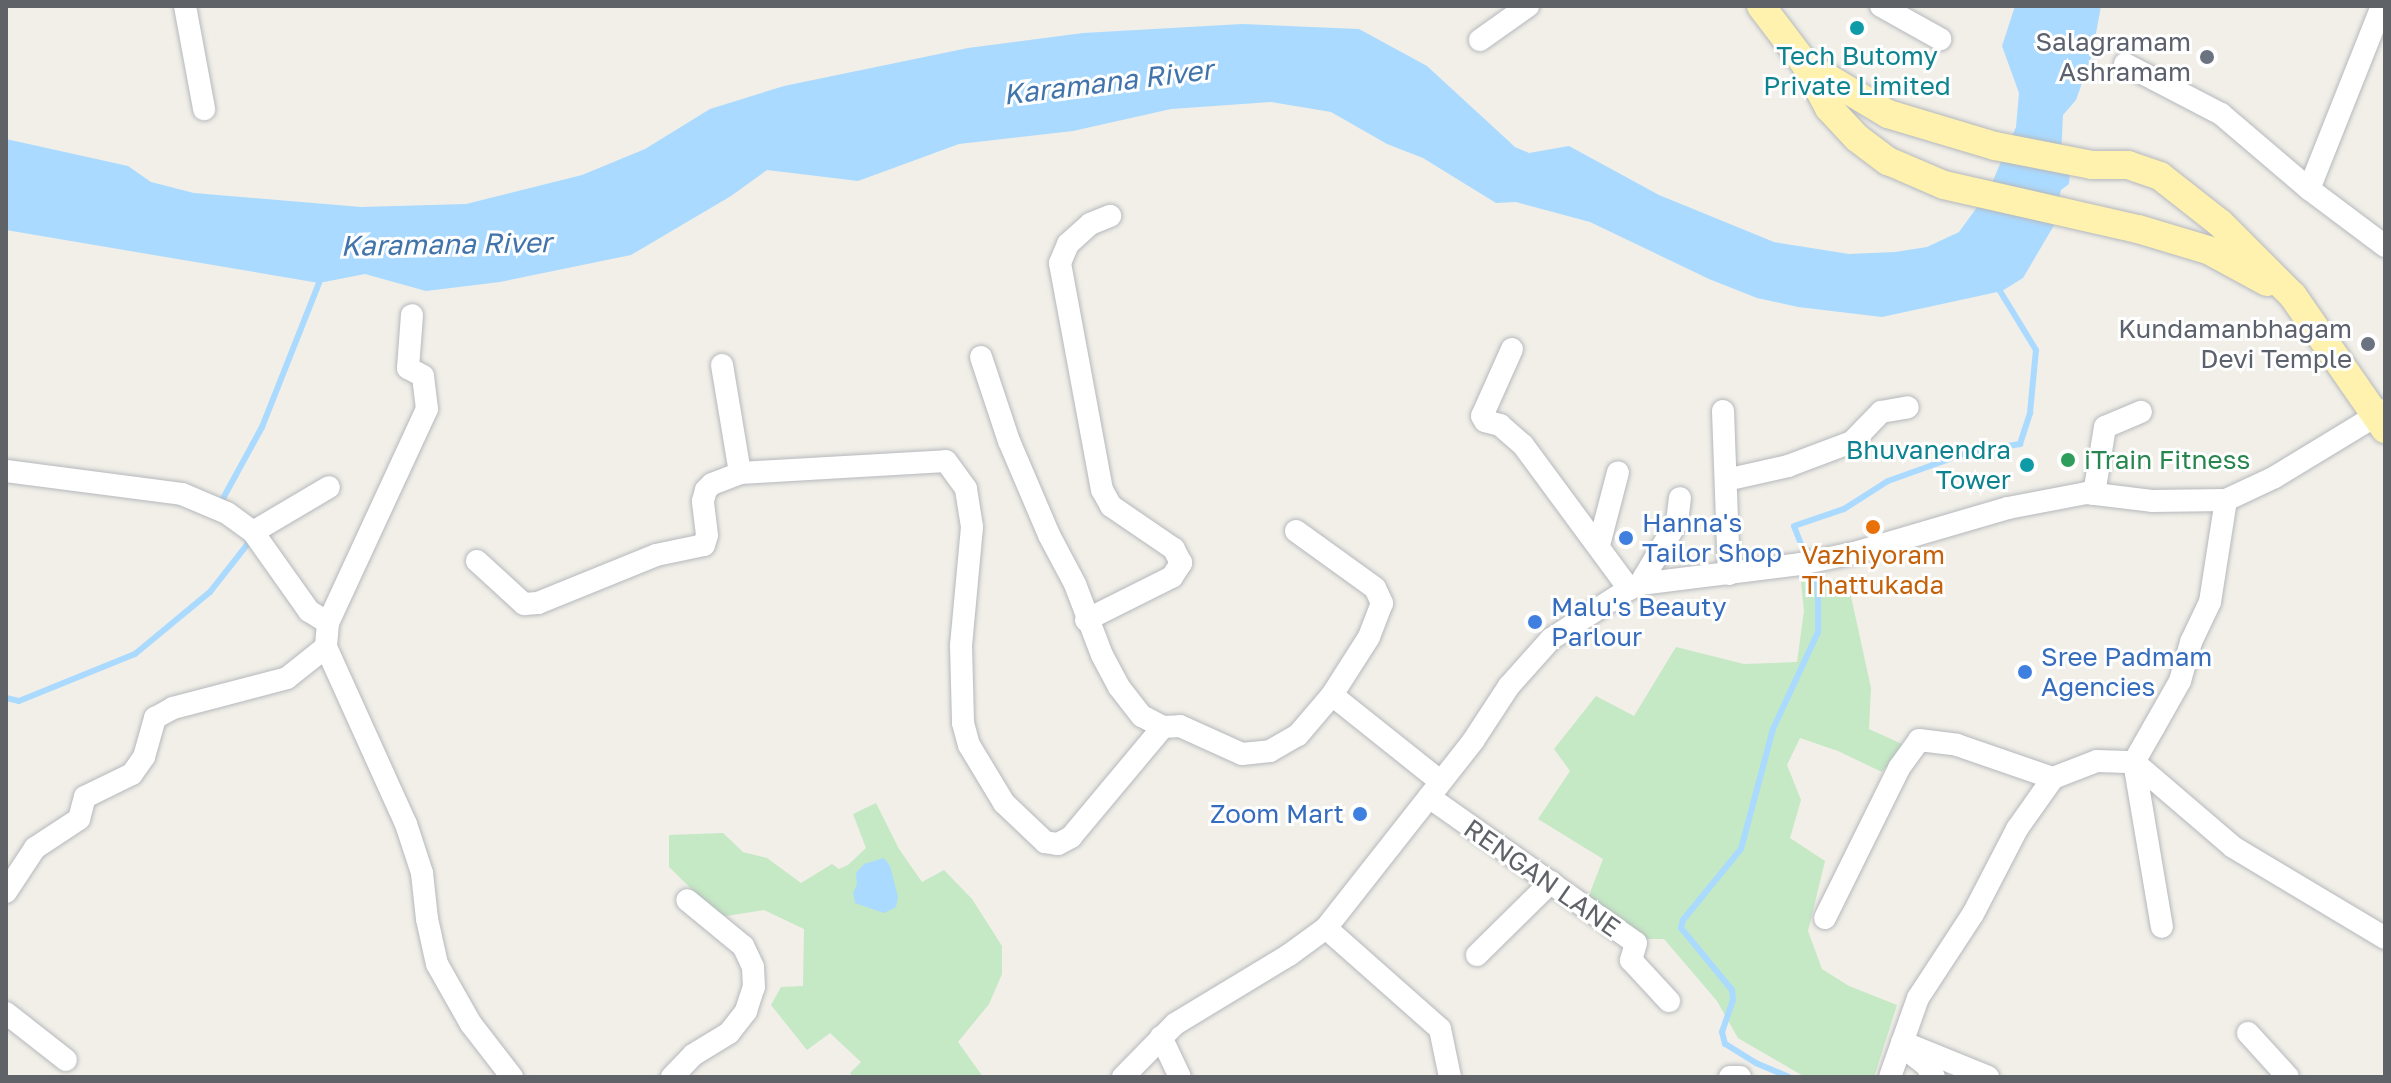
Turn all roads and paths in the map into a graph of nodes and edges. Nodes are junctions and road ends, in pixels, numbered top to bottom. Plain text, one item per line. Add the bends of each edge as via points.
1 (185, 6) edge
2 (1528, 6) edge
3 (1761, 6) edge
4 (1881, 6) edge
5 (2382, 6) edge
6 (1940, 39) dead end
7 (1480, 40) dead end
8 (2125, 64) dead end
9 (1806, 65) junction
10 (204, 109) dead end
11 (2309, 189) junction
12 (1110, 216) dead end
13 (2385, 246) edge
14 (2293, 296) junction
15 (412, 315) dead end
16 (1512, 349) dead end
17 (981, 357) dead end
18 (722, 365) dead end
19 (1908, 407) dead end
20 (1723, 411) dead end
21 (2141, 412) dead end
22 (2383, 418) edge
23 (6, 471) edge
24 (1618, 472) dead end
25 (740, 473) junction
26 (1726, 480) junction
27 (329, 487) dead end
28 (2094, 494) junction
29 (1680, 498) dead end
30 (2226, 500) junction
31 (1296, 531) dead end
32 (253, 532) junction
33 (1599, 545) junction
34 (477, 561) dead end
35 (1729, 574) junction
36 (1635, 586) junction
37 (1086, 620) junction
38 (328, 623) junction
39 (326, 647) junction
40 (1332, 695) junction
41 (1163, 727) junction
42 (2134, 762) junction
43 (2053, 778) junction
44 (1435, 789) junction
45 (1551, 882) junction
46 (6, 892) edge
47 (687, 900) dead end
48 (1825, 918) dead end
49 (2162, 927) dead end
50 (1326, 928) junction
51 (2385, 938) edge
52 (1477, 955) dead end
53 (1669, 1001) dead end
54 (6, 1013) edge
55 (2248, 1033) dead end
56 (1161, 1037) junction
57 (1902, 1042) junction
58 (66, 1060) dead end
59 (512, 1077) edge
60 (672, 1077) edge
61 (1123, 1077) edge
62 (1180, 1077) edge
63 (1450, 1077) edge
64 (1730, 1077) edge
65 (1740, 1077) edge
66 (1890, 1077) edge
67 (1934, 1077) edge
68 (1988, 1077) edge
69 (2288, 1077) edge

1 - 10 street
2 - 7 street
3 - 9 main road
4 - 6 street
5 - 11 street
8 - 11 street via 2221,114
9 - 14 main road via 1888,114 1995,146 2092,165 2128,165 2160,176 2220,223
9 - 14 main road via 1829,108 1888,161 1944,185 2208,250
11 - 13 street
12 - 37 street via 1090,224 1068,244 1060,263 1102,490 1111,506 1174,549 1181,563 1172,577
14 - 22 main road
15 - 38 street via 408,368 423,376 427,409
16 - 33 street via 1482,416 1523,445
17 - 37 street via 1009,441 1075,584
18 - 25 street
19 - 26 street via 1881,412 1852,442 1788,466
20 - 26 street
21 - 28 street via 2105,427
22 - 30 street
23 - 32 street via 182,494 227,513
24 - 33 street
25 - 34 street via 706,490 704,545 656,555 538,603 524,604
25 - 41 street via 913,460 946,461 958,473 972,527 961,645 963,723 969,745 1004,803 1045,842 1058,844 1071,837
26 - 35 street
27 - 32 street
28 - 30 street via 2152,501
28 - 35 street via 2008,508 1854,553
29 - 36 street via 1677,522
30 - 42 street via 2210,602 2180,681
31 - 40 street via 1375,588 1382,603 1369,637
32 - 38 street via 309,611
33 - 36 street
35 - 36 street
36 - 44 street via 1551,639 1509,686
37 - 41 street via 1119,687 1142,716
38 - 39 street
39 - 46 street via 287,678 173,708 155,718 144,757 132,774 85,797 79,819 35,848
39 - 59 street via 406,824 422,873 437,964 471,1024
40 - 41 street via 1298,735 1270,751 1242,754 1180,726
40 - 44 street, RENGAN LANE
42 - 43 street via 2097,761
42 - 49 street
42 - 51 street via 2233,847
43 - 48 street via 1957,745 1919,740 1899,768
43 - 57 street via 2017,829 1973,914 1918,998
44 - 45 street, RENGAN LANE via 1477,834
44 - 50 street
45 - 52 street
45 - 53 street, RENGAN LANE via 1636,943 1631,960
47 - 60 street via 743,946 753,967 754,987 746,1011 729,1033 693,1055
50 - 56 street
50 - 63 street via 1440,1029
54 - 58 street
55 - 69 street
56 - 61 street
56 - 62 street
57 - 66 street
57 - 67 street
57 - 68 street
64 - 65 street

